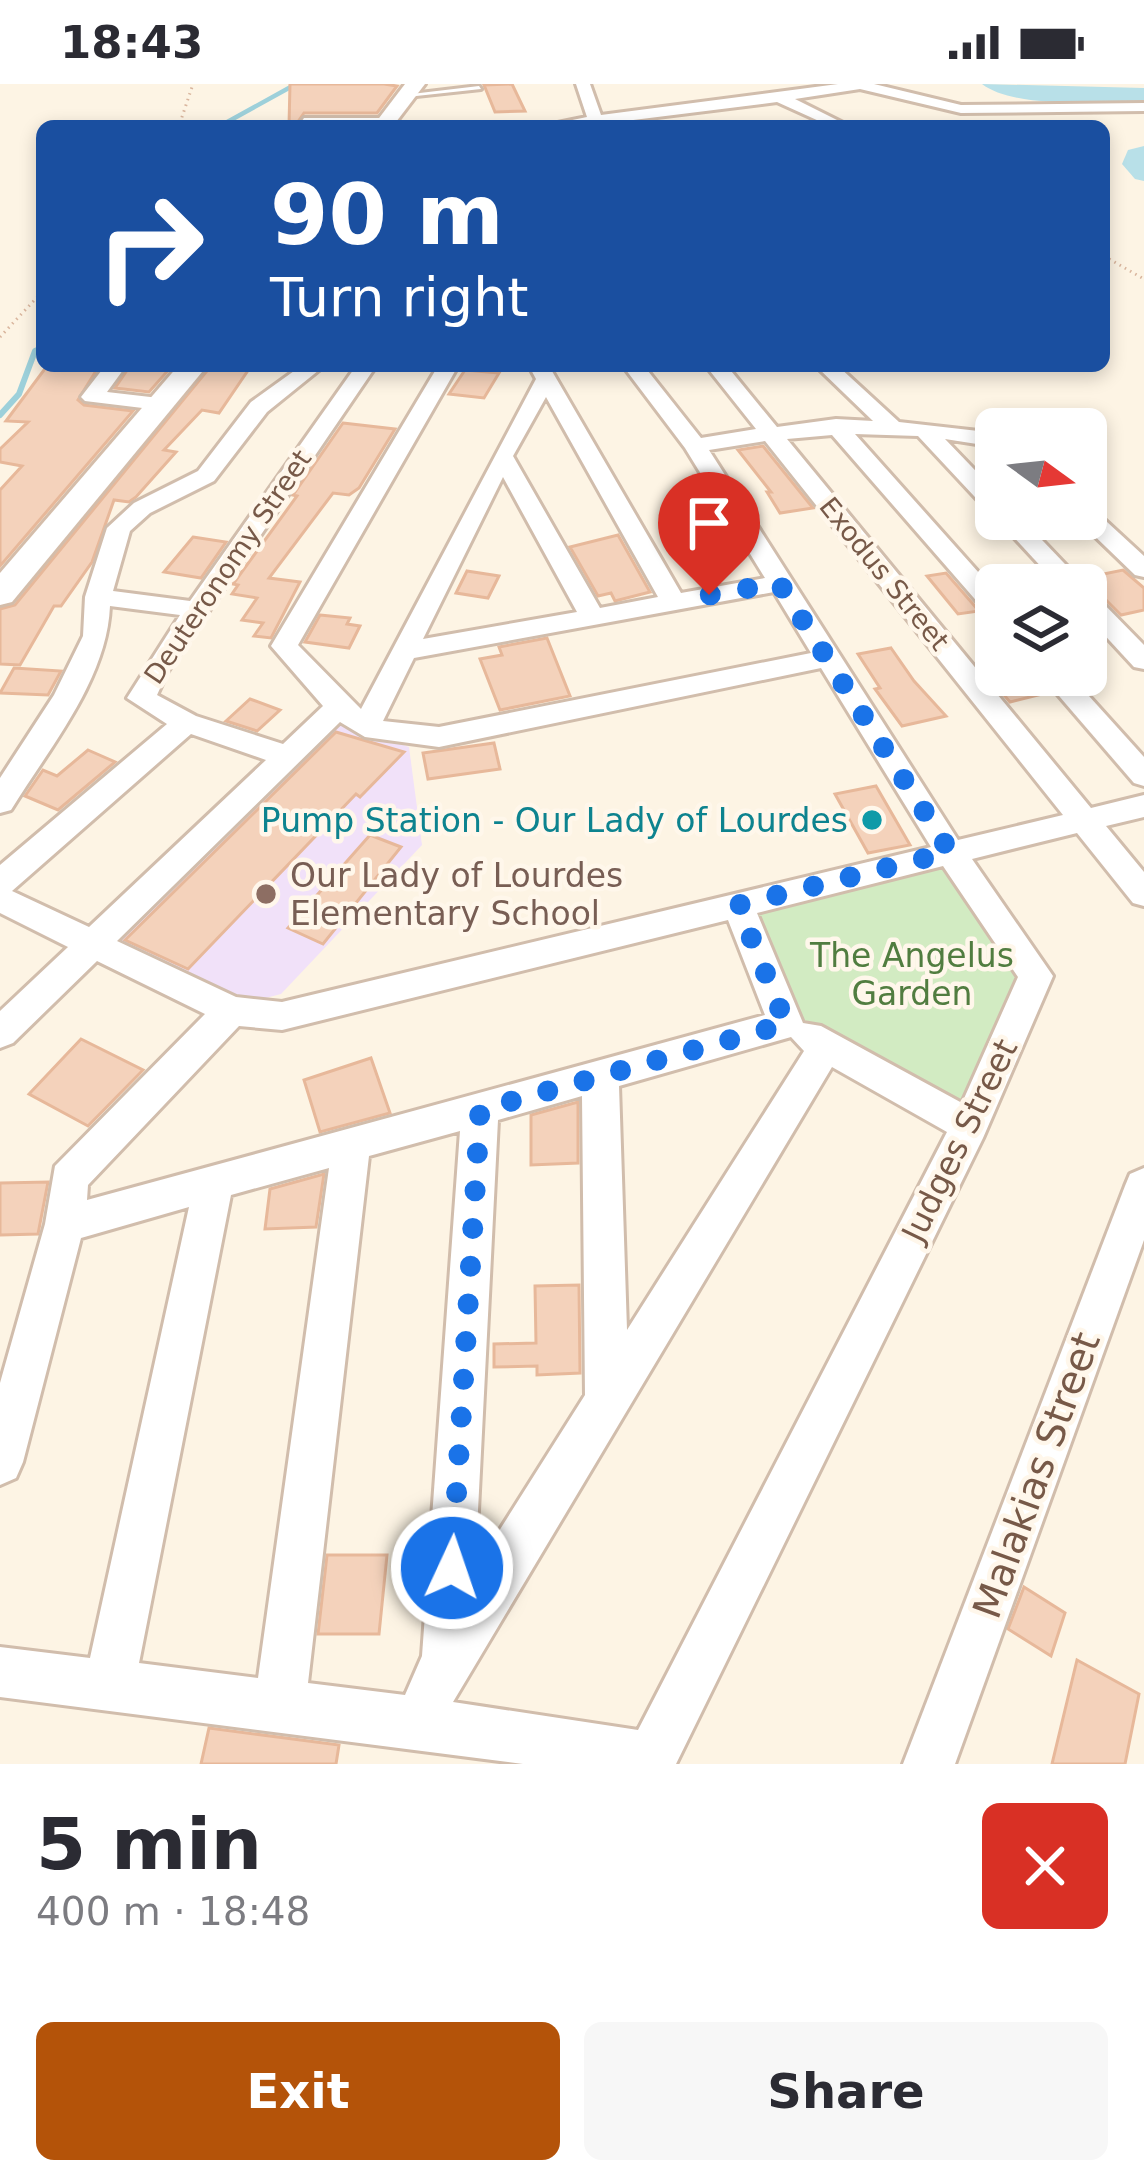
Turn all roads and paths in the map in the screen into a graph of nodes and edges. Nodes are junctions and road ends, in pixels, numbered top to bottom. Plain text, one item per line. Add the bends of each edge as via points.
1 (193, 84) edge
2 (583, 84) edge
3 (862, 84) edge
4 (479, 88) dead end
5 (411, 89) edge
6 (779, 97) junction
7 (1144, 107) edge
8 (807, 111) junction
9 (786, 115) dead end
10 (181, 120) edge
11 (387, 120) edge
12 (596, 120) joint
13 (828, 120) edge
14 (1110, 259) edge
15 (1144, 279) edge
16 (36, 298) edge
17 (0, 337) edge
18 (111, 372) edge
19 (188, 372) edge
20 (306, 372) edge
21 (361, 372) edge
22 (444, 372) edge
23 (542, 372) edge
24 (639, 372) edge
25 (721, 372) edge
26 (832, 372) edge
27 (159, 404) junction
28 (836, 427) junction
29 (893, 428) junction
30 (768, 431) junction
31 (925, 431) junction
32 (975, 437) edge
33 (695, 446) junction
34 (502, 456) junction
35 (975, 484) edge
36 (1107, 535) edge
37 (1029, 540) edge
38 (1052, 564) edge
39 (1144, 570) edge
40 (779, 583) junction
41 (975, 584) edge
42 (0, 595) edge
43 (98, 597) junction
44 (674, 602) junction
45 (196, 609) junction
46 (592, 616) junction
47 (1107, 622) edge
48 (405, 651) junction
49 (829, 658) junction
50 (1144, 661) edge
51 (1074, 696) edge
52 (340, 706) junction
53 (186, 722) junction
54 (364, 728) junction
55 (287, 756) junction
56 (1144, 776) edge
57 (0, 802) edge
58 (1144, 806) edge
59 (1082, 819) junction
60 (950, 852) junction
61 (0, 884) edge
62 (1144, 894) edge
63 (0, 898) edge
64 (738, 905) junction
65 (94, 942) junction
66 (231, 1011) junction
67 (786, 1024) junction
68 (0, 1033) edge
69 (826, 1046) junction
70 (600, 1074) junction
71 (480, 1110) junction
72 (970, 1126) junction
73 (351, 1145) junction
74 (214, 1184) junction
75 (1144, 1186) edge
76 (65, 1224) junction
77 (607, 1397) junction
78 (0, 1462) edge
79 (446, 1660) junction
80 (0, 1672) edge
81 (110, 1688) junction
82 (280, 1705) junction
83 (419, 1722) junction
84 (649, 1761) edge
85 (929, 1764) edge

1 - 10 path
2 - 12 street
3 - 6 street
3 - 7 street via 961,109
4 - 5 lane
5 - 11 street
6 - 8 street
6 - 12 street
8 - 9 street
8 - 13 street
14 - 15 path
16 - 17 path
18 - 27 street via 92,397
19 - 27 street
20 - 43 street via 259,407 206,476 119,528
21 - 45 street, Deuteronomy Street
22 - 52 street via 284,646
23 - 34 street
23 - 44 street
24 - 33 street, Judges Street
25 - 30 street, Exodus Street
26 - 29 street
27 - 42 street
28 - 29 street
28 - 30 street
28 - 41 street
29 - 31 street
30 - 33 street
30 - 59 street, Exodus Street
31 - 32 street
31 - 35 street
33 - 40 street, Judges Street
34 - 46 street
34 - 48 street
36 - 39 street
37 - 38 street
40 - 44 street
40 - 49 street, Judges Street
43 - 45 street
43 - 57 street via 96,636 77,676
44 - 46 street
45 - 53 street, Deuteronomy Street via 140,698
46 - 48 street
47 - 50 street
48 - 54 street
49 - 54 street via 439,737 402,739
49 - 60 street, Judges Street
51 - 56 street
52 - 54 street
52 - 55 street
53 - 55 street, Deuteronomy Street
53 - 61 street
55 - 65 street
58 - 59 street
59 - 60 street
59 - 62 street, Exodus Street
60 - 64 street
60 - 72 street, Judges Street via 1036,976
63 - 65 street
64 - 66 street via 282,1016
64 - 67 street
65 - 66 street
65 - 68 street
66 - 76 street via 69,1178
67 - 69 street
67 - 70 street
69 - 72 street
69 - 77 street
70 - 71 street
70 - 77 street
71 - 73 street
71 - 79 street
72 - 84 street, Judges Street
73 - 74 street
73 - 82 street
74 - 76 street
74 - 81 street
75 - 85 street, Malakias Street
76 - 78 street
77 - 79 street
79 - 83 street
80 - 81 street
81 - 82 street
82 - 83 street
83 - 84 street

